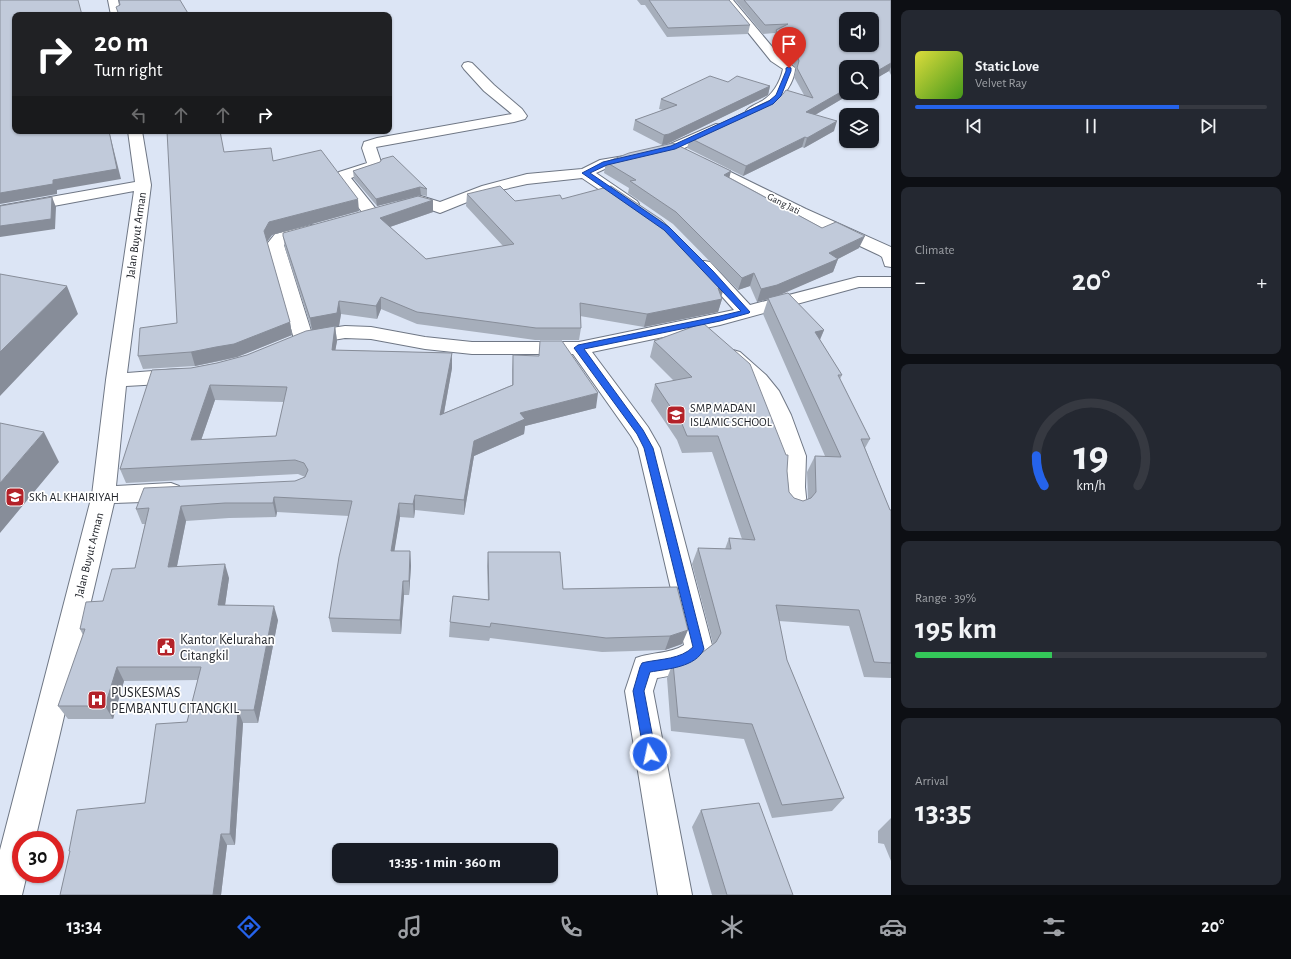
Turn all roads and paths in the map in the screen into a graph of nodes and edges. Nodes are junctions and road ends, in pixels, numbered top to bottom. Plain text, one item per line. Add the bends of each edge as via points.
1 (113, 0) edge
2 (727, 0) edge
3 (115, 12) edge
4 (468, 66) dead end
5 (740, 117) edge
6 (726, 124) edge
7 (135, 134) edge
8 (673, 148) junction
9 (585, 173) junction
10 (143, 185) junction
11 (0, 211) edge
12 (644, 212) edge
13 (372, 214) junction
14 (355, 218) edge
15 (325, 226) edge
16 (695, 258) edge
17 (891, 262) edge
18 (891, 282) edge
19 (746, 312) junction
20 (695, 324) junction
21 (304, 339) junction
22 (285, 346) edge
23 (578, 348) junction
24 (195, 374) edge
25 (116, 380) junction
26 (190, 491) edge
27 (104, 495) junction
28 (794, 507) edge
29 (5, 895) edge
30 (675, 895) edge

1 - 3 street
2 - 5 street via 775,58 789,68 778,96
4 - 13 street via 520,116 369,145 376,165 342,177
6 - 8 street
7 - 10 street, Jalan Buyut Arman
8 - 9 street via 605,163
8 - 17 street, Gang Jati via 800,212 885,251 890,255
9 - 12 street
9 - 13 street via 526,179 488,189 442,208 419,201
10 - 11 street
10 - 25 street, Jalan Buyut Arman
13 - 14 street
15 - 21 street via 281,238 275,244
16 - 19 street
18 - 19 street via 858,282
19 - 20 street
20 - 23 street
20 - 28 street via 759,380 772,396 795,456
21 - 22 street
21 - 23 street via 345,332 371,333 472,348
23 - 30 street via 649,448 699,649 691,657 646,667 639,691
24 - 25 street
25 - 27 street, Jalan Buyut Arman
26 - 27 street
27 - 29 street, Jalan Buyut Arman

